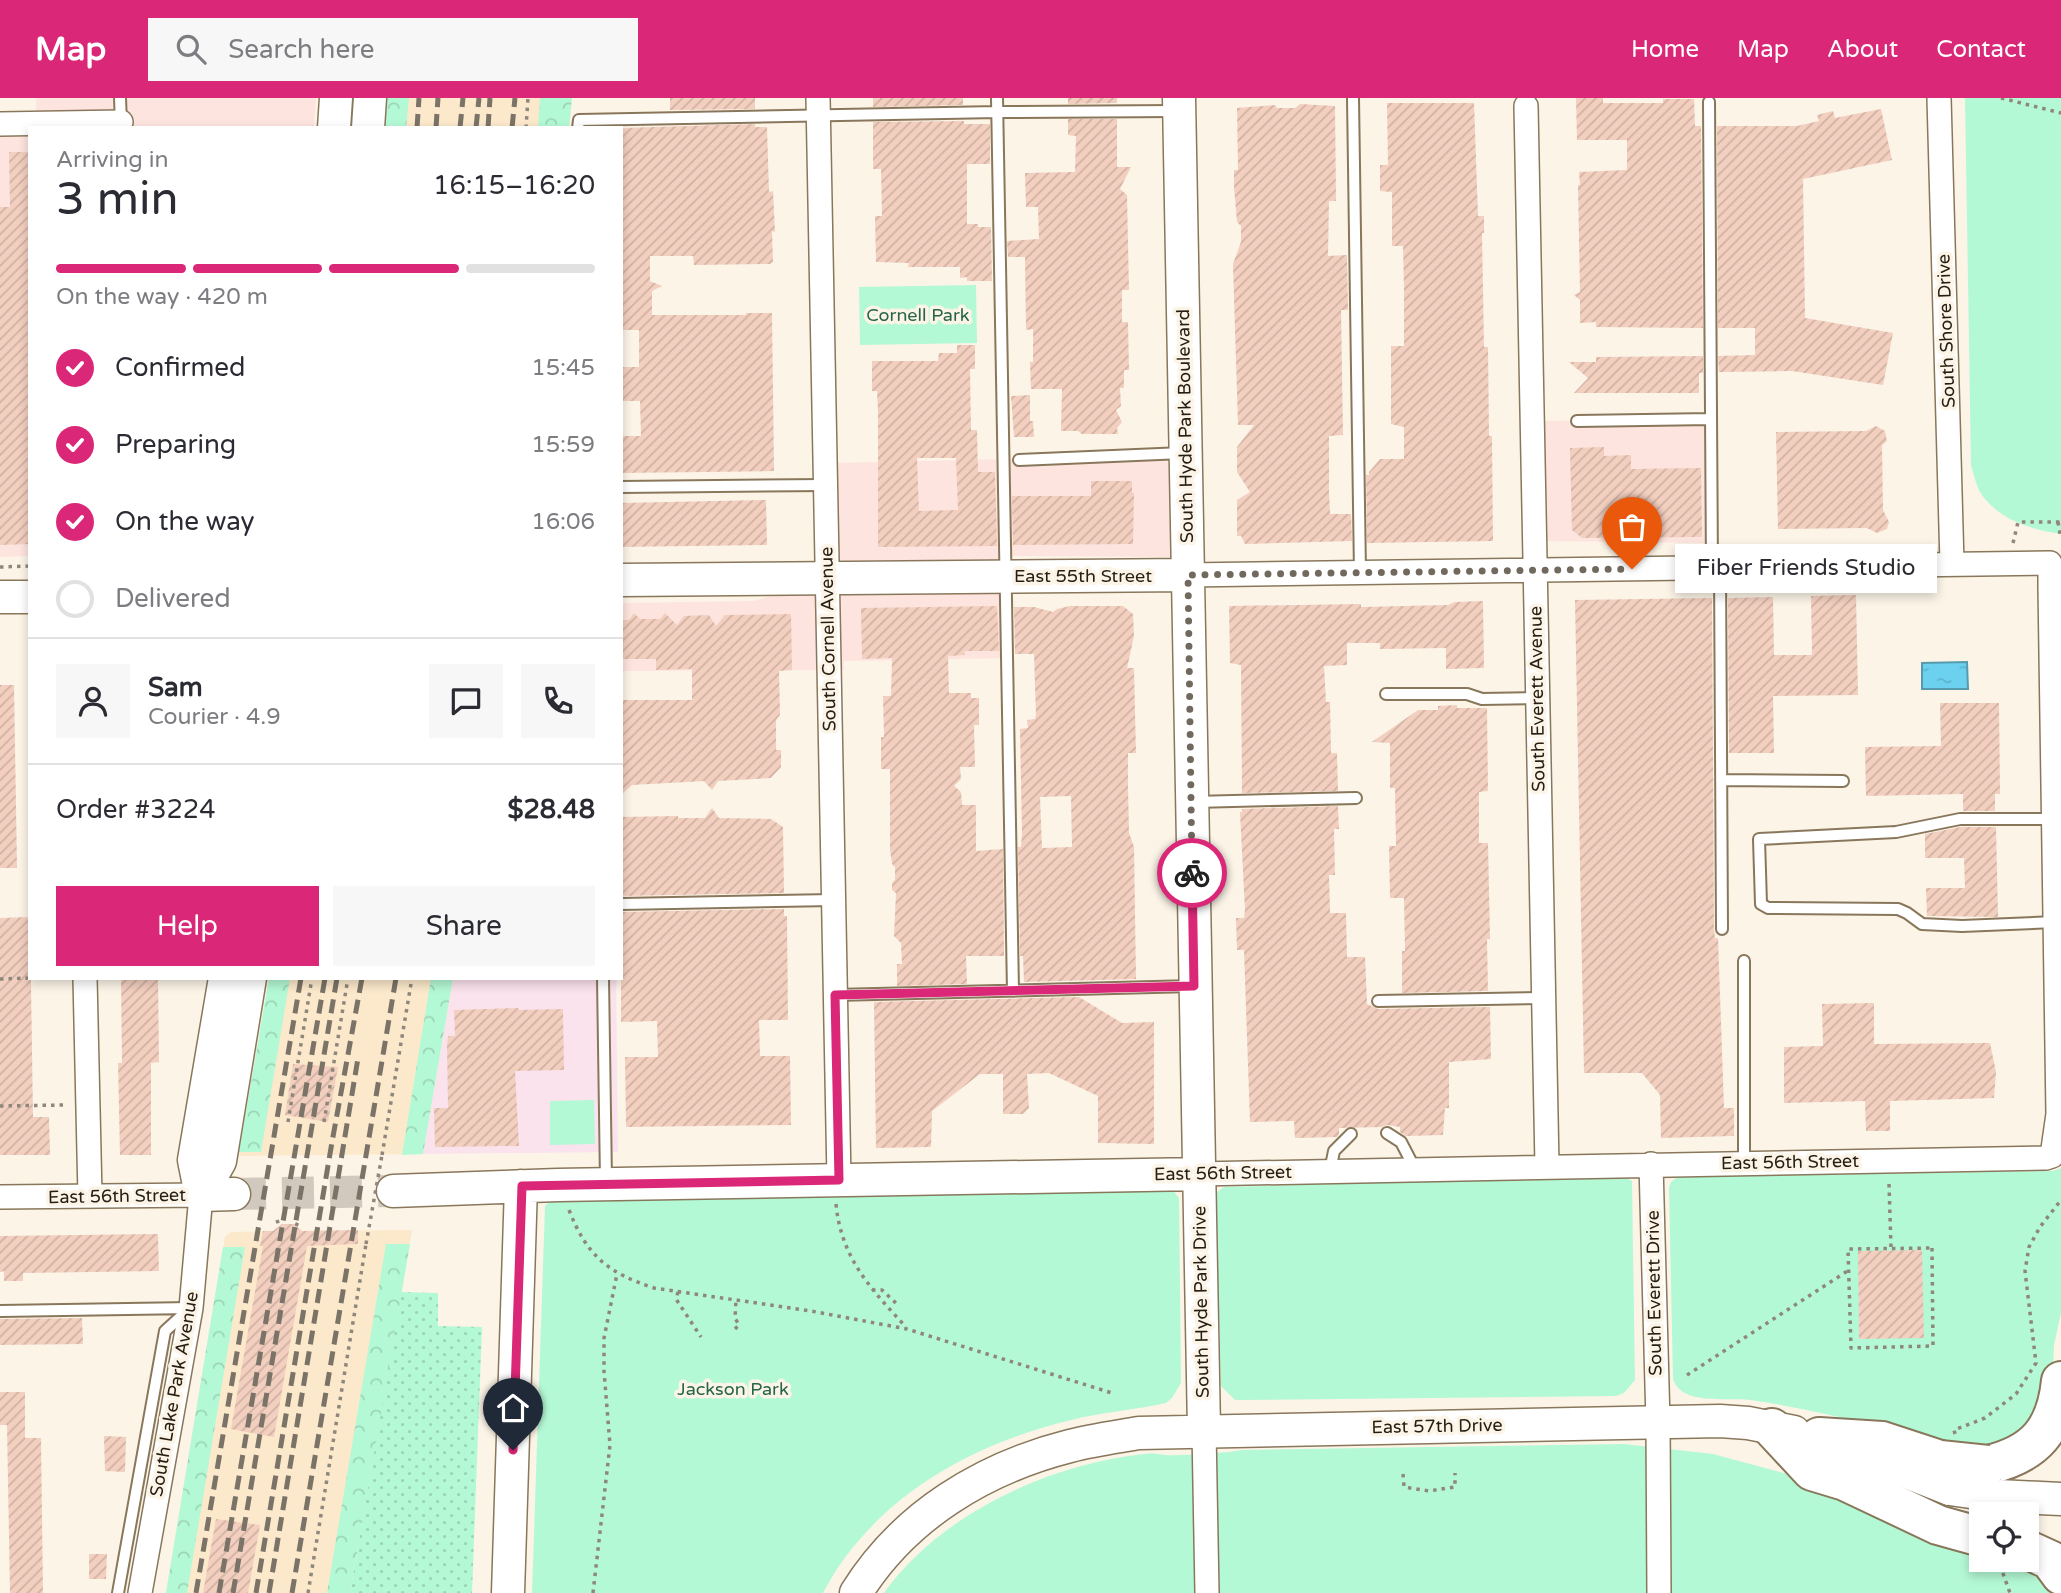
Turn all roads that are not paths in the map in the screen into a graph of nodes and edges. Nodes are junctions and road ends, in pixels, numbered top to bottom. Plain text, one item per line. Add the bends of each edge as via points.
1 (120, 98) edge
2 (336, 98) edge
3 (370, 98) edge
4 (997, 98) edge
5 (1353, 98) edge
6 (1938, 98) edge
7 (1709, 102) dead end
8 (1179, 104) edge
9 (1526, 106) dead end
10 (818, 107) edge
11 (997, 112) junction
12 (0, 124) edge
13 (121, 125) edge
14 (334, 126) edge
15 (368, 126) edge
16 (578, 126) edge
17 (1711, 419) junction
18 (1577, 421) dead end
19 (1185, 453) junction
20 (1019, 460) dead end
21 (825, 485) junction
22 (623, 487) edge
23 (2055, 563) edge
24 (1952, 564) junction
25 (1716, 568) junction
26 (1535, 571) junction
27 (1360, 573) junction
28 (1188, 575) junction
29 (0, 576) edge
30 (28, 576) edge
31 (1004, 577) junction
32 (826, 578) junction
33 (623, 580) edge
34 (0, 597) edge
35 (28, 597) edge
36 (1386, 694) dead end
37 (1537, 698) junction
38 (1721, 780) junction
39 (1843, 781) dead end
40 (1356, 798) dead end
41 (1191, 802) junction
42 (2053, 819) junction
43 (833, 900) junction
44 (623, 904) edge
45 (2055, 922) junction
46 (1722, 929) dead end
47 (1744, 961) dead end
48 (85, 980) edge
49 (225, 980) edge
50 (250, 980) edge
51 (603, 980) edge
52 (1194, 986) junction
53 (1013, 991) junction
54 (835, 995) junction
55 (1543, 998) junction
56 (1378, 1001) dead end
57 (1387, 1133) dead end
58 (1351, 1134) dead end
59 (1744, 1162) junction
60 (1651, 1164) junction
61 (1547, 1166) junction
62 (1415, 1169) junction
63 (1330, 1171) junction
64 (1198, 1174) junction
65 (606, 1184) junction
66 (522, 1186) junction
67 (393, 1191) tunnel mouth
68 (838, 1192) junction
69 (234, 1194) tunnel mouth
70 (201, 1195) junction
71 (90, 1196) junction
72 (0, 1197) edge
73 (191, 1308) junction
74 (0, 1311) edge
75 (2061, 1386) edge
76 (1658, 1422) junction
77 (1772, 1428) junction
78 (1204, 1430) junction
79 (1819, 1437) joint
80 (1993, 1480) junction
81 (2061, 1499) edge
82 (1969, 1535) edge
83 (2039, 1555) edge
84 (2061, 1575) edge
85 (118, 1593) edge
86 (140, 1593) edge
87 (508, 1593) edge
88 (856, 1593) edge
89 (1207, 1593) edge
90 (1659, 1593) edge

1 - 13 lane
2 - 14 main road
3 - 15 main road
4 - 11 lane
5 - 27 lane
6 - 24 street, South Shore Drive
7 - 17 lane
8 - 11 lane
8 - 19 main road, South Hyde Park Boulevard
9 - 26 street, South Everett Avenue
10 - 11 lane
10 - 16 lane via 579,120
10 - 21 street, South Cornell Avenue
11 - 31 lane
12 - 13 street
17 - 18 lane
17 - 25 lane
19 - 20 lane
19 - 28 main road, South Hyde Park Boulevard
21 - 22 lane
21 - 32 street, South Cornell Avenue
23 - 24 street, East 55th Street
23 - 42 street
24 - 25 street, East 55th Street
25 - 26 street, East 55th Street
25 - 38 lane
26 - 27 street, East 55th Street
26 - 37 street, South Everett Avenue
27 - 28 street, East 55th Street
28 - 31 main road, East 55th Street
28 - 41 main road, South Hyde Park Boulevard
29 - 30 main road
31 - 32 main road, East 55th Street
31 - 53 lane
32 - 33 main road, East 55th Street
32 - 43 street, South Cornell Avenue
34 - 35 main road
36 - 37 lane
37 - 55 street, South Everett Avenue
38 - 39 lane
38 - 46 lane
40 - 41 lane
41 - 52 main road, South Hyde Park Boulevard
42 - 45 street
42 - 45 lane via 1960,819 1896,832 1759,839 1761,904 1768,908 1898,909 1922,924 1962,926
43 - 44 lane
43 - 54 street, South Cornell Avenue
45 - 59 street, East 56th Street via 2058,1114 2052,1156
47 - 59 lane
48 - 71 street
49 - 70 main road, South Lake Park Avenue via 194,1160
50 - 70 main road, South Lake Park Avenue via 220,1161
51 - 65 lane
52 - 53 lane
52 - 64 main road, South Hyde Park Boulevard
53 - 54 lane
54 - 68 street, South Cornell Avenue
55 - 56 lane
55 - 61 street, South Everett Avenue
57 - 62 lane via 1401,1142
58 - 63 lane via 1334,1151
59 - 60 street, East 56th Street
60 - 61 street, East 56th Street
60 - 76 street, South Everett Drive
61 - 62 street, East 56th Street
62 - 63 street, East 56th Street
63 - 64 street, East 56th Street
64 - 68 main road, East 56th Street
64 - 78 main road, South Hyde Park Drive
65 - 66 main road, East 56th Street
65 - 68 main road, East 56th Street
66 - 67 main road, East 56th Street
66 - 87 main road
69 - 70 main road, East 56th Street
70 - 71 street, East 56th Street
70 - 73 street, South Lake Park Avenue
71 - 72 street, East 56th Street
73 - 74 lane
73 - 85 lane via 165,1331
73 - 86 street, South Lake Park Avenue
75 - 80 highway via 2055,1416 2040,1439
76 - 77 main road, East 57th Drive via 1720,1421
76 - 78 main road, East 57th Drive
76 - 90 street, South Everett Drive
77 - 79 main road, East 57th Drive
77 - 82 highway via 1812,1471
78 - 88 main road, East 57th Drive via 1139,1433 1070,1446 1002,1468 960,1489 923,1517 887,1550
78 - 89 street
79 - 80 highway, bridge via 1882,1441 1948,1460
80 - 81 main road
83 - 84 highway via 2050,1560

